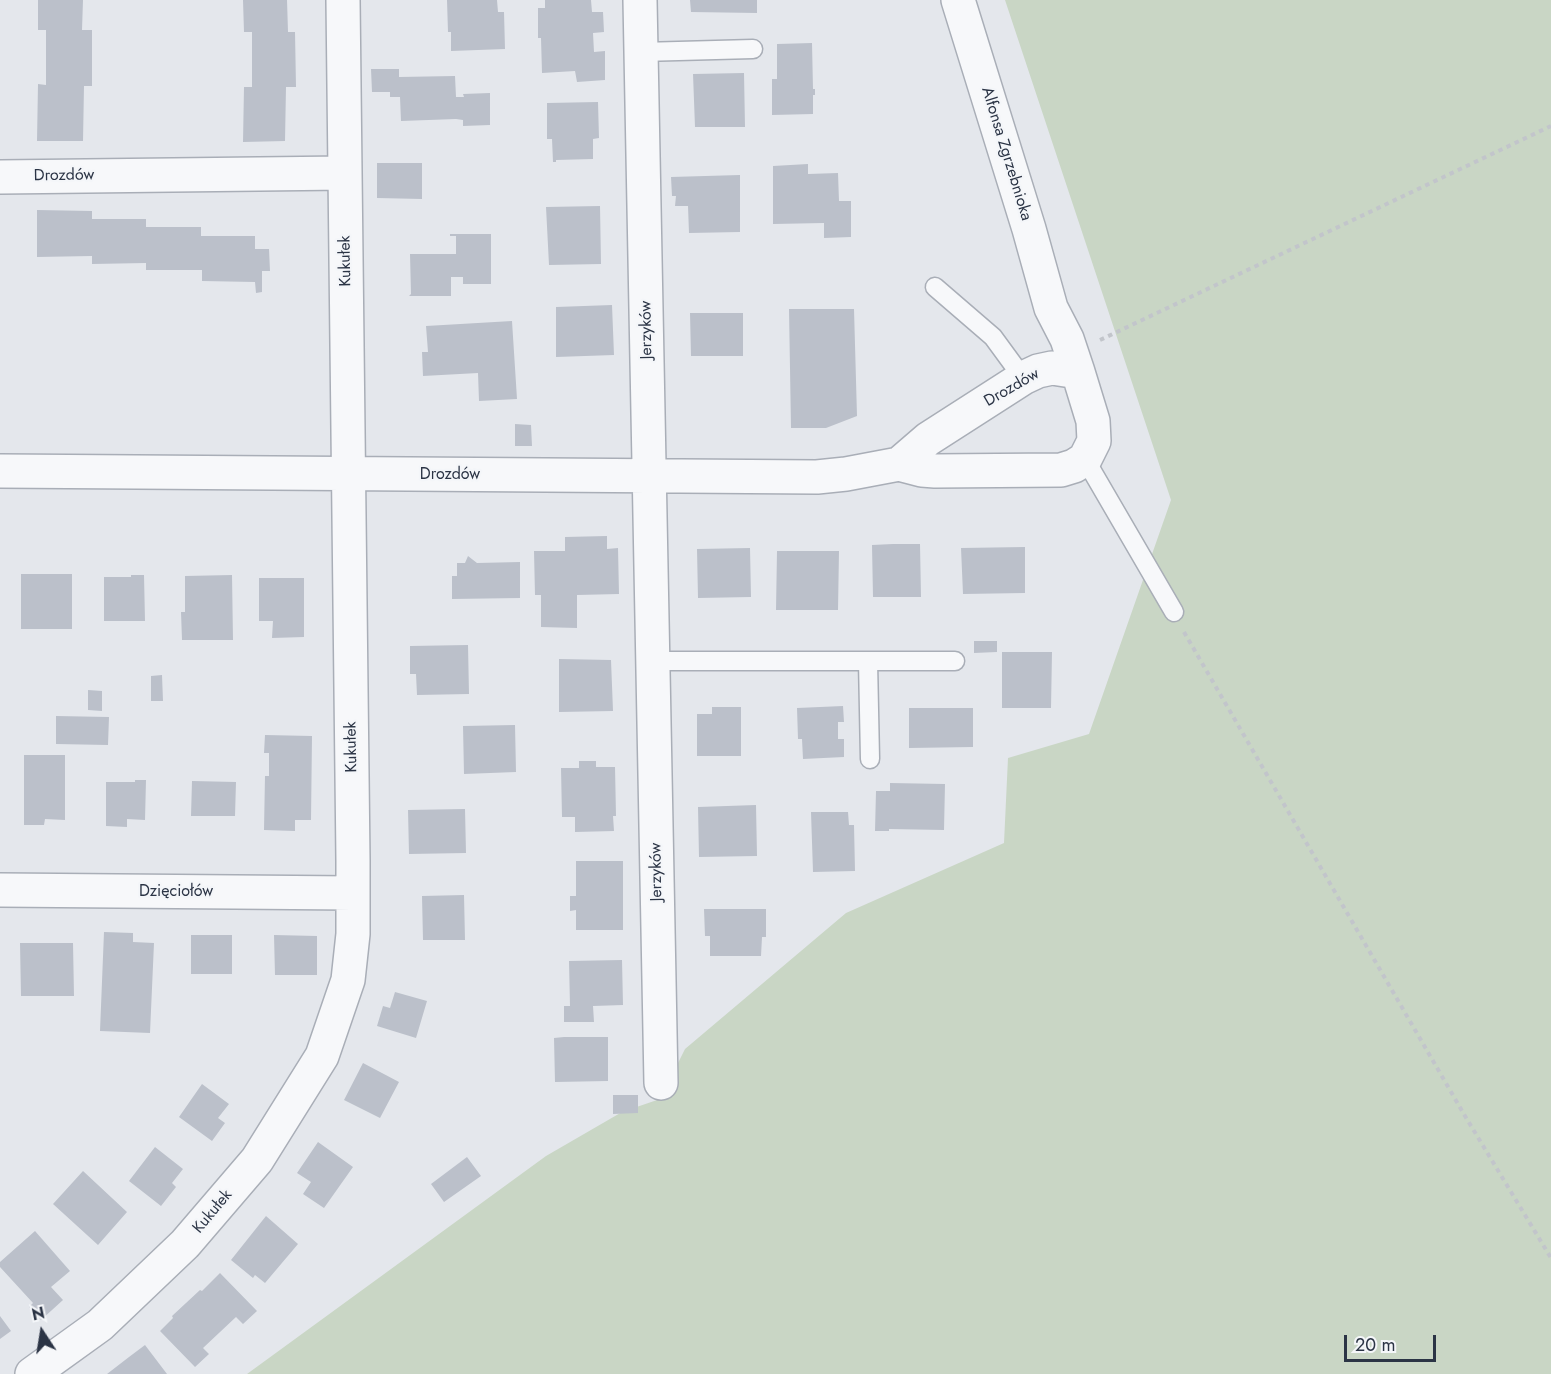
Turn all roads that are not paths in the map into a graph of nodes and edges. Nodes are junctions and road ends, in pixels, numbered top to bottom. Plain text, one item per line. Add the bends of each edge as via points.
1 (343, 0) edge
2 (640, 0) edge
3 (958, 0) edge
4 (753, 49) dead end
5 (641, 52) junction
6 (345, 173) junction
7 (0, 177) edge
8 (935, 287) dead end
9 (1051, 308) junction
10 (1075, 362) junction
11 (1023, 378) junction
12 (1085, 459) junction
13 (899, 464) junction
14 (0, 471) edge
15 (348, 474) junction
16 (650, 476) junction
17 (1174, 612) road end
18 (653, 661) junction
19 (868, 661) junction
20 (955, 661) dead end
21 (870, 759) dead end
22 (0, 890) edge
23 (352, 893) junction
24 (662, 1083) dead end
25 (32, 1374) edge

1 - 6 street, Kukułek
2 - 5 street, Jerzyków
3 - 9 street, Alfonsa Zgrzebnioka
4 - 5 lane
5 - 16 street, Jerzyków
6 - 7 street, Drozdów
6 - 15 street, Kukułek
8 - 11 lane via 993,337
9 - 10 street, Alfonsa Zgrzebnioka
9 - 11 street via 1042,341
10 - 11 street, Drozdów via 1038,370
10 - 12 street via 1093,421 1094,441
11 - 13 street, Drozdów via 928,439
12 - 13 street, Drozdów via 1061,470 936,471
12 - 17 lane
13 - 16 street, Drozdów via 832,476
14 - 15 street, Drozdów
15 - 16 street, Drozdów
15 - 23 street, Kukułek
16 - 18 street, Jerzyków
18 - 19 lane
18 - 24 street, Jerzyków
19 - 20 lane
19 - 21 lane
22 - 23 street, Dzięciołów
23 - 25 street, Kukułek via 348,980 322,1056 257,1160 186,1244 100,1325

